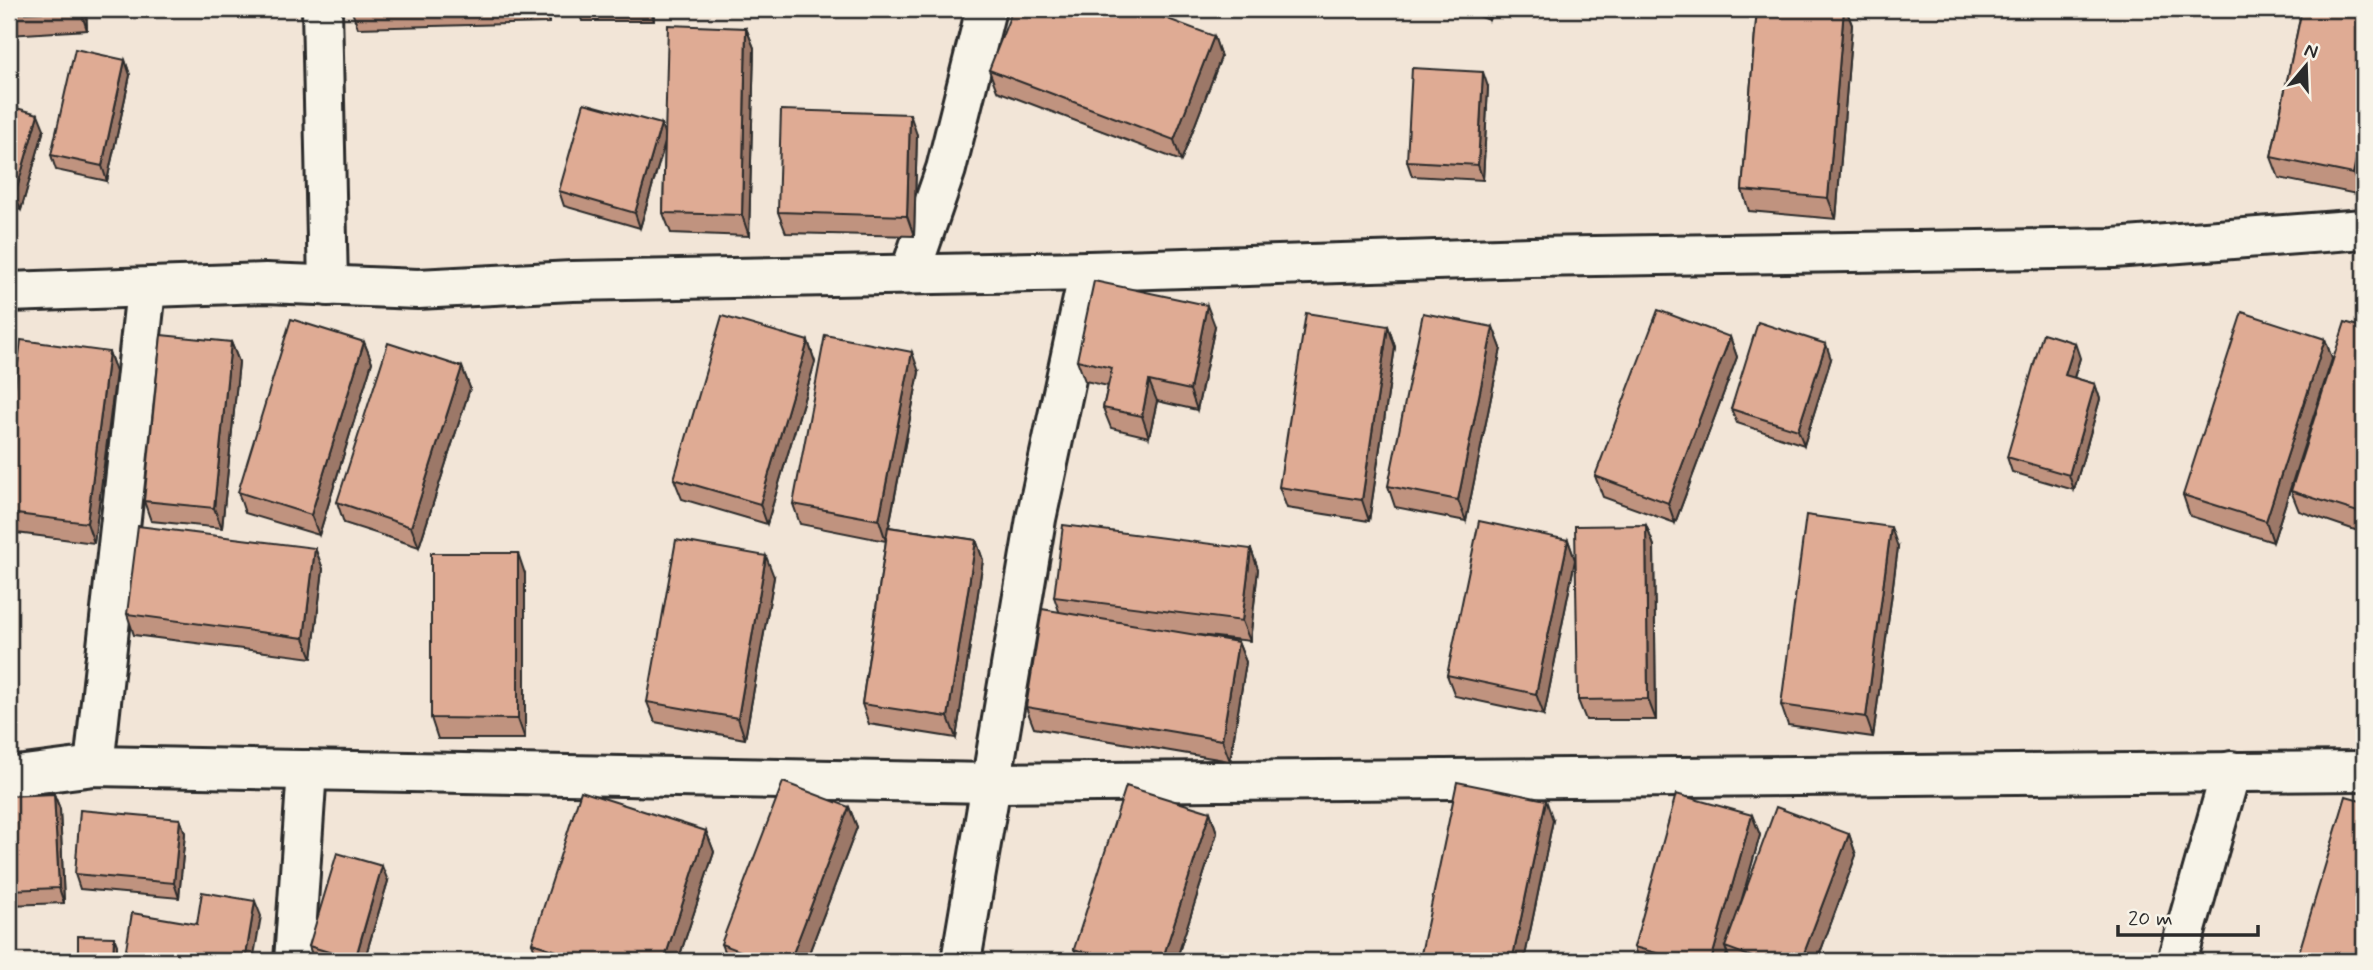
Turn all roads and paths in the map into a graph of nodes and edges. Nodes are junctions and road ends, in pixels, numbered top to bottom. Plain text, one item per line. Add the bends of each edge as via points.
1 (322, 9) edge
2 (986, 9) edge
3 (2364, 229) edge
4 (1089, 271) junction
5 (910, 273) junction
6 (328, 286) junction
7 (146, 289) junction
8 (9, 292) edge
9 (94, 766) junction
10 (307, 770) junction
11 (2231, 771) junction
12 (2364, 771) edge
13 (9, 777) edge
14 (990, 783) junction
15 (293, 961) edge
16 (961, 961) edge
17 (2177, 961) edge

1 - 6 street
2 - 5 street via 946,169
3 - 4 street via 2114,248 1531,257
4 - 5 street
4 - 14 street via 1036,519
5 - 6 street via 418,289
6 - 7 street via 266,283
7 - 8 street
7 - 9 street
9 - 10 street
9 - 13 street
10 - 14 street
10 - 15 street
11 - 12 street
11 - 14 street
11 - 17 street
14 - 16 street

